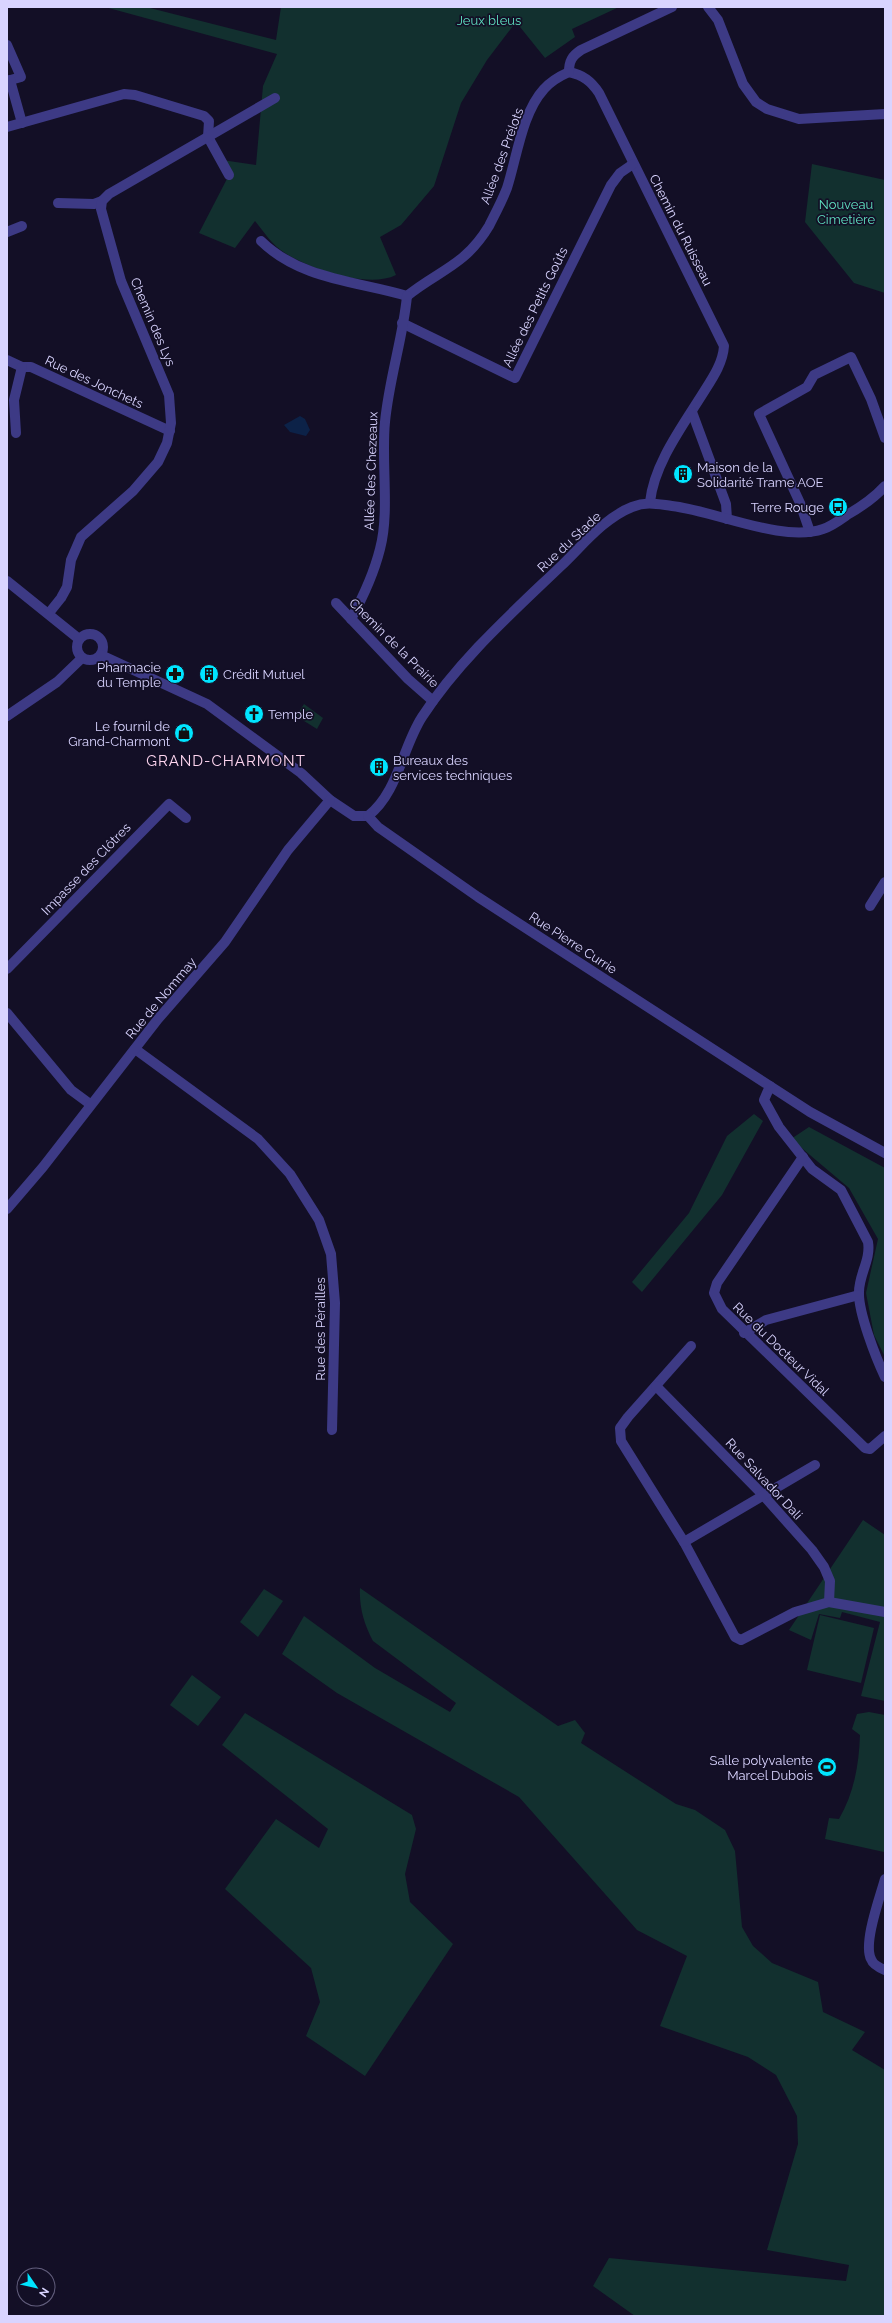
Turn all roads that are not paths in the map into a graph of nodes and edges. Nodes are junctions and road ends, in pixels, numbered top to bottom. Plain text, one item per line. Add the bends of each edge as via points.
1 (672, 7) edge
2 (708, 7) edge
3 (7, 45) edge
4 (569, 72) junction
5 (8, 80) edge
6 (275, 98) dead end
7 (885, 114) edge
8 (22, 123) junction
9 (7, 126) edge
10 (208, 137) junction
11 (633, 164) junction
12 (229, 175) dead end
13 (102, 201) junction
14 (58, 203) dead end
15 (22, 226) dead end
16 (7, 232) edge
17 (261, 241) dead end
18 (407, 296) junction
19 (402, 323) junction
20 (7, 360) edge
21 (22, 367) junction
22 (692, 412) junction
23 (170, 430) junction
24 (16, 433) dead end
25 (885, 438) edge
26 (885, 486) edge
27 (650, 502) junction
28 (727, 519) junction
29 (810, 532) junction
30 (7, 581) edge
31 (336, 604) dead end
32 (49, 613) junction
33 (351, 619) junction
34 (79, 639) junction
35 (101, 655) junction
36 (82, 658) junction
37 (433, 702) junction
38 (7, 716) edge
39 (330, 800) junction
40 (368, 816) junction
41 (186, 818) dead end
42 (885, 882) edge
43 (870, 906) dead end
44 (7, 969) edge
45 (7, 1013) edge
46 (135, 1048) junction
47 (770, 1086) junction
48 (90, 1104) junction
49 (885, 1153) edge
50 (803, 1157) junction
51 (7, 1209) edge
52 (859, 1295) junction
53 (744, 1333) junction
54 (692, 1346) dead end
55 (885, 1377) edge
56 (656, 1386) junction
57 (332, 1430) dead end
58 (885, 1436) edge
59 (815, 1466) dead end
60 (764, 1496) junction
61 (684, 1542) junction
62 (829, 1602) junction
63 (885, 1612) edge
64 (885, 1879) edge
65 (885, 1970) edge

1 - 4 street via 581,50 569,63
2 - 7 street via 718,20 743,84 756,102 766,109 799,119
3 - 5 street via 21,77
4 - 11 street, Chemin du Ruisseau via 581,75 595,86
4 - 18 street, Allée des Prélots via 544,89 534,105 507,187 479,240 467,255 450,269
5 - 8 street
6 - 10 street
8 - 9 street
8 - 10 street via 124,94 136,95 204,116 209,122
10 - 12 street
10 - 13 street via 109,194
11 - 19 street, Allée des Petits Goûts via 620,173 611,185 515,378
11 - 22 street, Chemin du Ruisseau via 724,346 718,368
13 - 14 street via 94,204
13 - 23 street, Chemin des Lys via 101,210 121,281 169,395
15 - 16 street
17 - 18 street via 282,258 310,271
18 - 19 street, Allée des Chezeaux
19 - 33 street, Allée des Chezeaux via 385,422 382,462 384,510 380,548 362,598
20 - 21 street, Rue des Jonchets
21 - 23 street, Rue des Jonchets via 31,367
21 - 24 street via 14,400
22 - 27 street, Chemin du Ruisseau via 661,461 651,486
22 - 28 street via 726,504
23 - 32 street, Chemin des Lys via 158,462 110,513 81,537 71,560 62,598
25 - 29 street via 871,399 851,357 814,375 807,387 759,414 800,503
26 - 29 street, Rue du Stade via 876,496 857,509 824,529
27 - 28 street, Rue du Stade via 684,507
27 - 37 street, Rue du Stade via 632,507 594,534 502,623 452,676
28 - 29 street, Rue du Stade via 786,533
30 - 32 street
31 - 33 street, Chemin de la Prairie
32 - 34 street
33 - 37 street, Chemin de la Prairie
34 - 35 street via 86,634 94,634 101,639
34 - 36 street via 77,653
35 - 36 street via 96,660 88,661
35 - 39 street via 207,704 223,714 301,773
36 - 38 street via 57,682
37 - 40 street, Rue du Stade via 416,726 389,789 377,809
39 - 40 street via 354,816
39 - 46 street, Rue de Nommay via 288,850 224,942
40 - 47 street, Rue Pierre Currie via 378,827 478,897
41 - 44 street, Impasse des Clôtres via 169,804
42 - 43 street
45 - 48 street via 70,1090
46 - 48 street, Rue de Nommay
46 - 57 street, Rue des Pérailles via 258,1139 290,1174 319,1220 331,1254 335,1303
47 - 49 street, Rue Pierre Currie via 810,1112
47 - 50 street via 764,1100 779,1126
48 - 51 street, Rue de Nommay via 43,1167
50 - 52 street via 812,1169 841,1190 866,1237 870,1251
50 - 53 street, Rue du Docteur Vidal via 717,1283 714,1293 716,1300
52 - 53 street via 766,1320
52 - 55 street via 862,1312
53 - 58 street, Rue du Docteur Vidal via 865,1448 875,1447
54 - 56 street
56 - 60 street, Rue Salvador Dali
56 - 61 street via 620,1428 621,1441
59 - 60 street
60 - 61 street
60 - 62 street, Rue Salvador Dali via 824,1567 830,1582
61 - 62 street via 735,1637 741,1640 795,1612
62 - 63 street
64 - 65 street via 868,1945 870,1959

